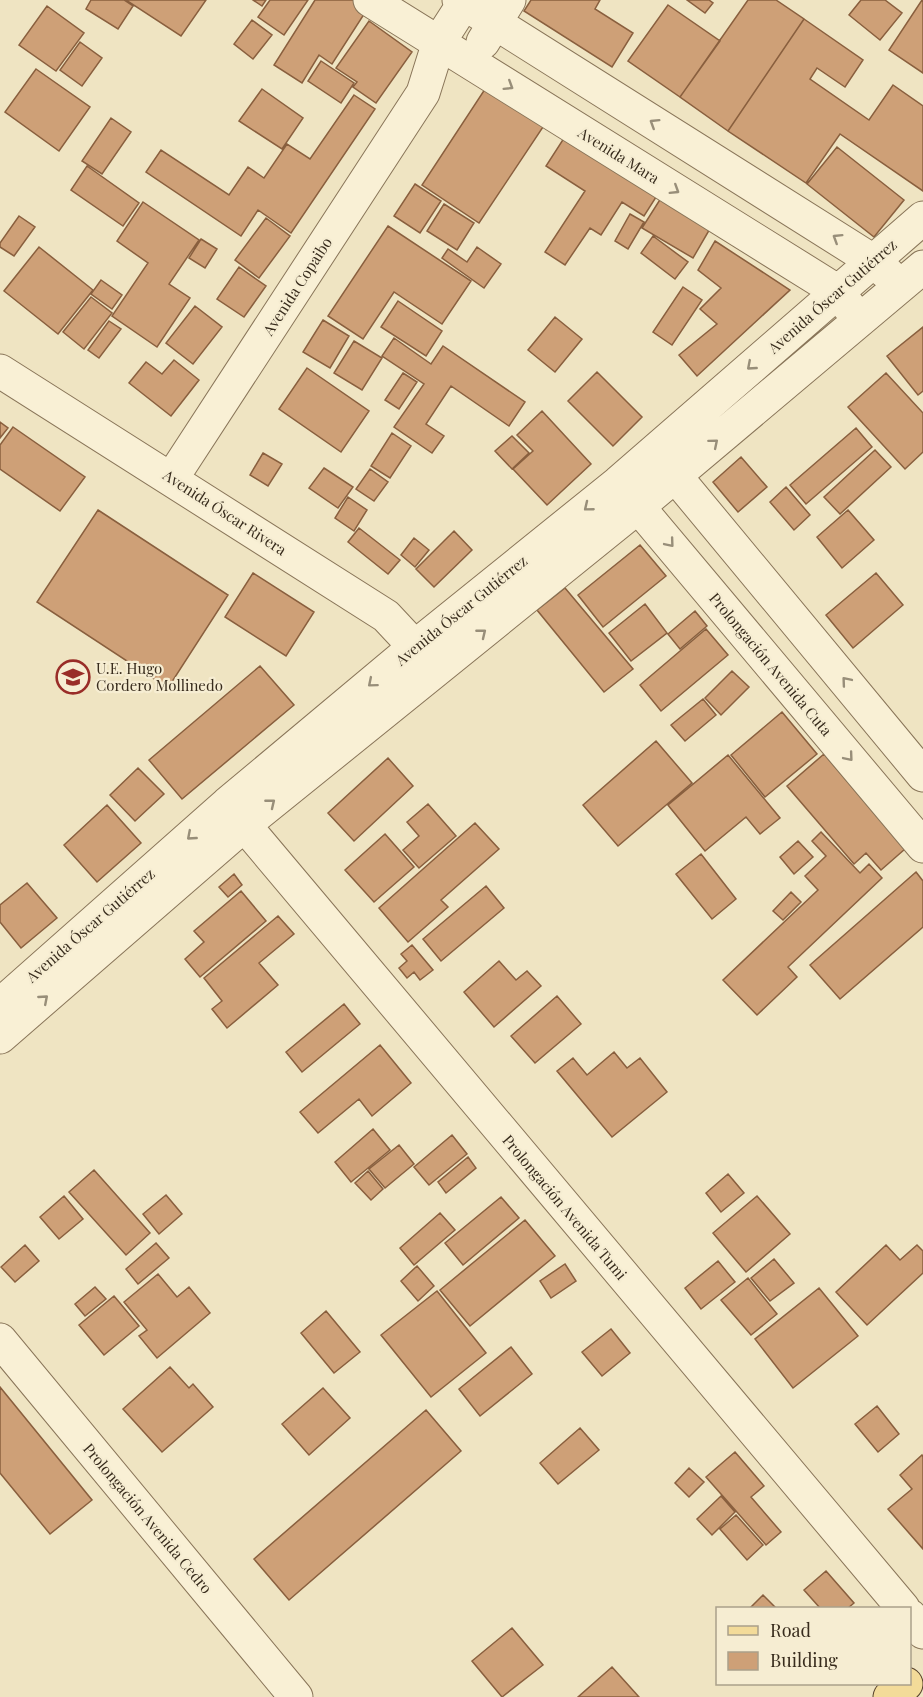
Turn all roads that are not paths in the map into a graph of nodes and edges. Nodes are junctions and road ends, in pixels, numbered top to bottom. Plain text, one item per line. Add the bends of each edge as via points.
1 (370, 0) edge
2 (463, 1) edge
3 (502, 11) edge
4 (439, 42) junction
5 (470, 62) junction
6 (423, 93) junction
7 (923, 218) edge
8 (873, 261) junction
9 (912, 276) edge
10 (837, 291) junction
11 (860, 319) junction
12 (0, 370) edge
13 (654, 451) junction
14 (675, 476) junction
15 (171, 478) junction
16 (628, 495) junction
17 (426, 658) junction
18 (923, 775) edge
19 (235, 815) junction
20 (923, 846) edge
21 (4, 1019) edge
22 (0, 1340) edge
23 (902, 1607) edge
24 (911, 1618) edge
25 (923, 1632) edge
26 (923, 1668) edge
27 (911, 1678) edge
28 (904, 1685) edge
29 (296, 1697) edge
30 (890, 1697) edge

1 - 4 street, Avenida Mara
2 - 3 street
2 - 4 street, Avenida Copaibo
3 - 5 street, Avenida Copaibo
8 -> 3 street
4 - 5 street, Avenida Mara
4 - 6 street, Avenida Copaibo
5 - 6 street, Avenida Copaibo
5 -> 10 street, Avenida Mara
6 - 15 street, Avenida Copaibo
7 - 8 street, Avenida Óscar Gutiérrez
8 - 9 street
8 - 10 street, Avenida Óscar Gutiérrez
9 - 11 street, Avenida Óscar Gutiérrez
10 - 11 street, Avenida Mara
10 -> 13 street, Avenida Óscar Gutiérrez
14 -> 11 street, Avenida Óscar Gutiérrez
12 - 15 street, Avenida Óscar Rivera
13 - 14 street
13 - 16 street, Avenida Óscar Gutiérrez
14 - 16 street, Avenida Óscar Gutiérrez
18 -> 14 street
15 - 17 street, Avenida Óscar Rivera via 386,616
16 - 17 street, Avenida Óscar Gutiérrez
16 -> 20 street, Prolongación Avenida Cuta
17 - 19 street, Avenida Óscar Gutiérrez
19 - 21 street, Avenida Óscar Gutiérrez
19 - 23 street, Prolongación Avenida Tumi
22 - 29 street, Prolongación Avenida Cedro
24 - 25 street
26 - 27 main road
28 - 30 main road

